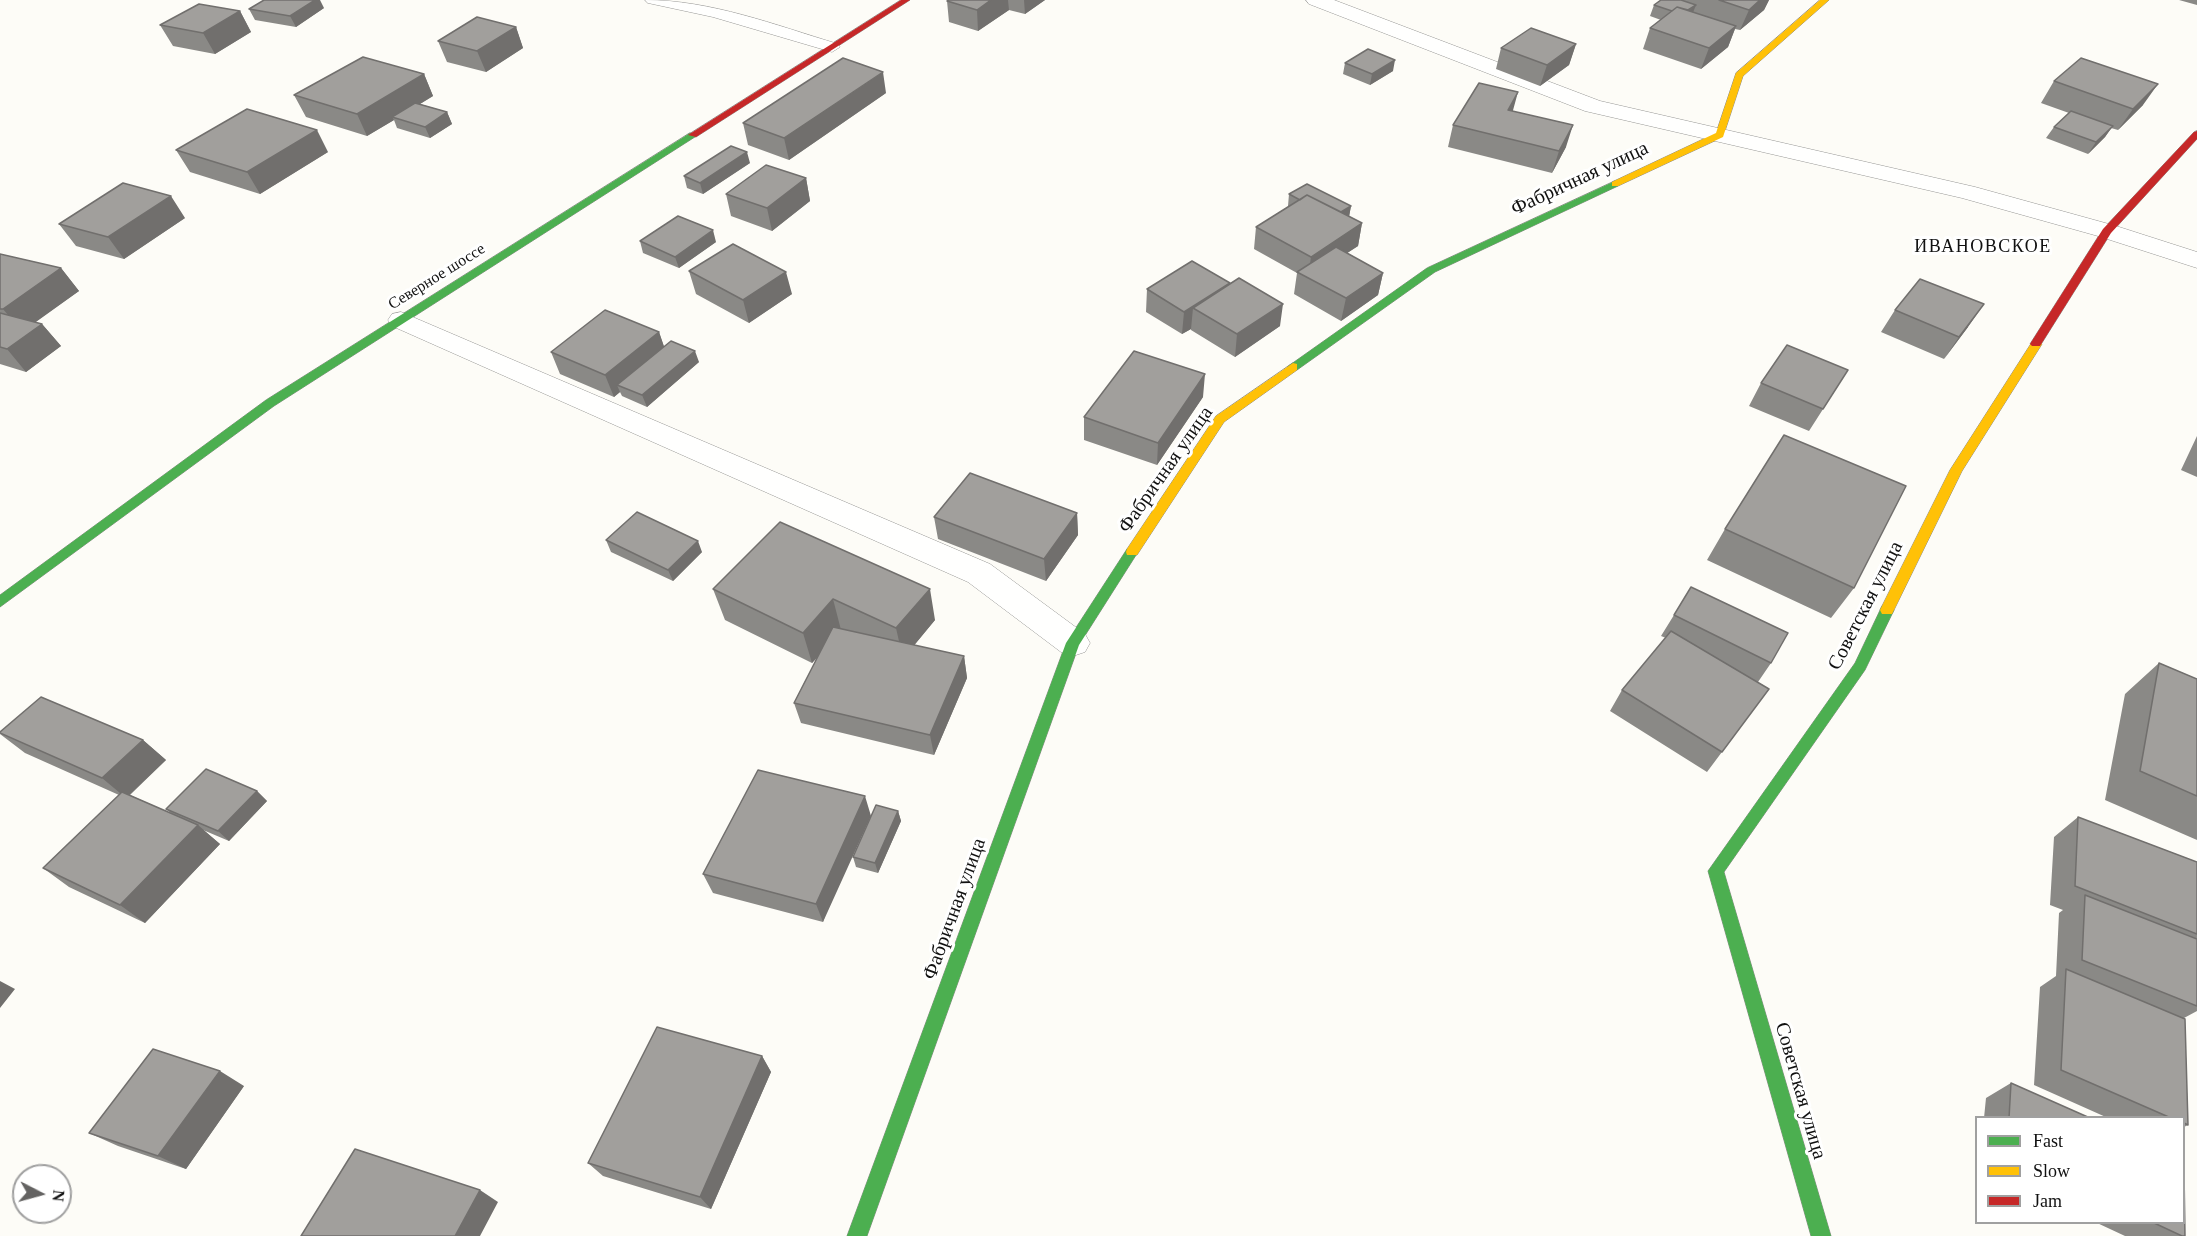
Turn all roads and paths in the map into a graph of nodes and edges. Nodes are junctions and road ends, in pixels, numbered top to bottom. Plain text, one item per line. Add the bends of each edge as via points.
1 (653, 0) edge
2 (906, 0) edge
3 (1825, 0) edge
4 (1323, 1) edge
5 (832, 47) junction
6 (2197, 134) edge
7 (1720, 135) junction
8 (2107, 231) junction
9 (2197, 260) edge
10 (401, 320) junction
11 (0, 602) edge
12 (1073, 643) junction
13 (857, 1236) edge
14 (1821, 1236) edge

1 - 5 lane via 716,13
2 - 5 street, Северное шоссе
3 - 7 street via 1739,75
4 - 7 street via 1593,106
5 - 10 street, Северное шоссе
6 - 8 street, Советская улица
7 - 8 street via 1967,192
7 - 12 street, Фабричная улица via 1431,270 1220,419
8 - 9 street
8 - 14 street, Советская улица via 1956,470 1860,666 1716,872
10 - 11 street, Северное шоссе via 270,403
10 - 12 street via 979,573
12 - 13 street, Фабричная улица

